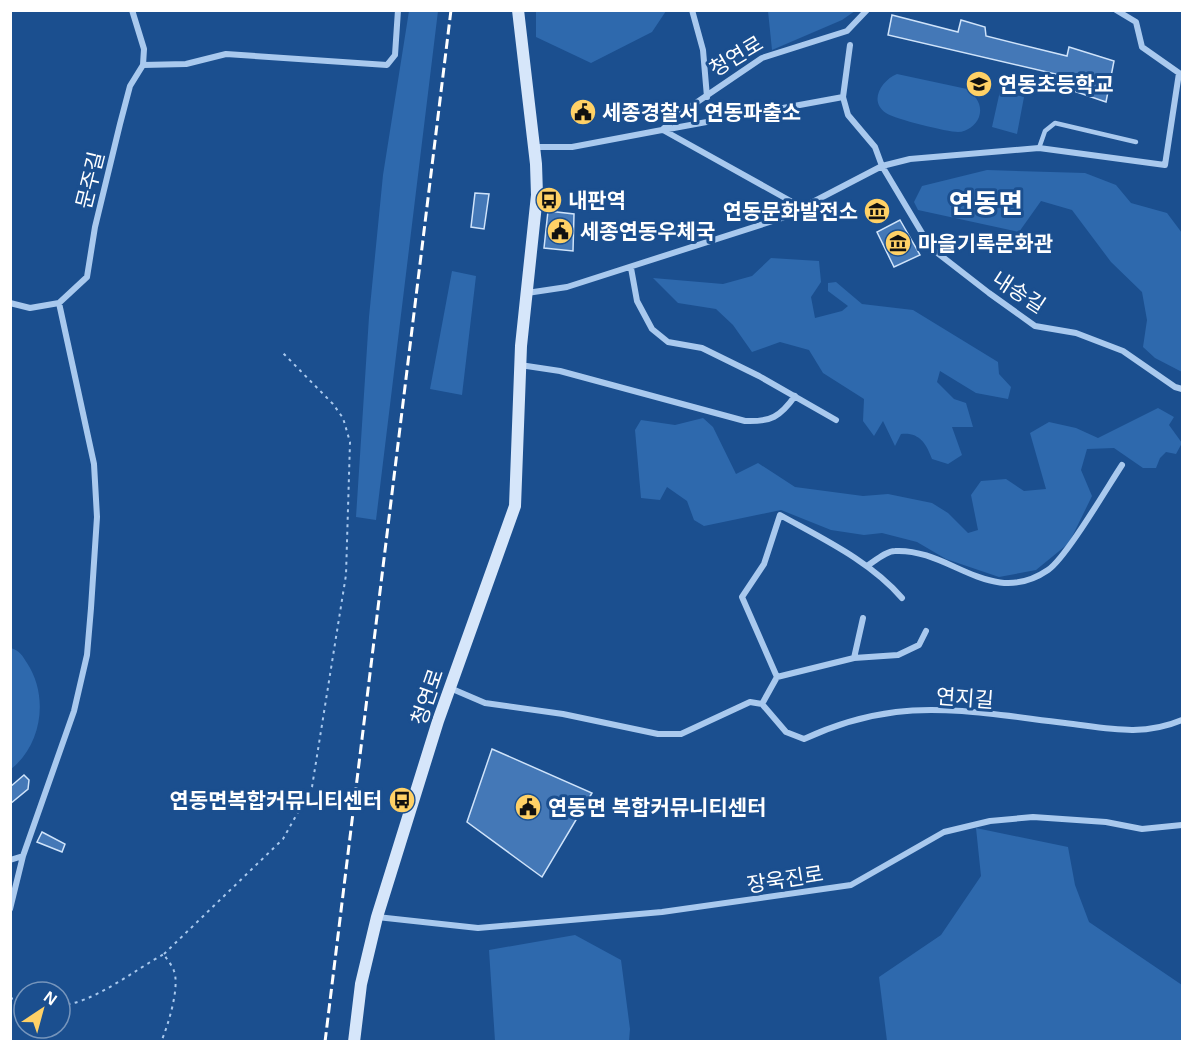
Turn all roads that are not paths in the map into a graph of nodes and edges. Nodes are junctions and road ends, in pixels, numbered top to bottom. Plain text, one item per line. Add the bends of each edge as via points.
1 (132, 10) edge
2 (398, 10) edge
3 (518, 10) edge
4 (692, 10) edge
5 (867, 10) edge
6 (1116, 10) edge
7 (850, 45) dead end
8 (142, 64) junction
9 (1181, 73) edge
10 (707, 97) junction
11 (843, 97) junction
12 (662, 130) junction
13 (1136, 142) dead end
14 (534, 147) junction
15 (1039, 148) junction
16 (882, 166) junction
17 (803, 208) junction
18 (631, 268) junction
19 (527, 293) junction
20 (10, 303) edge
21 (58, 303) junction
22 (520, 365) junction
23 (1182, 389) edge
24 (795, 396) junction
25 (836, 420) dead end
26 (1122, 465) dead end
27 (867, 566) junction
28 (902, 598) dead end
29 (863, 618) dead end
30 (926, 631) dead end
31 (854, 658) junction
32 (777, 677) junction
33 (450, 688) junction
34 (762, 704) junction
35 (1182, 720) edge
36 (1182, 825) edge
37 (23, 856) junction
38 (10, 860) edge
39 (10, 909) edge
40 (377, 917) junction
41 (354, 1041) edge

1 - 8 street via 144,49
2 - 8 street via 395,55 387,65 226,54 186,64
3 - 14 main road, 청연로
4 - 10 street via 703,50
5 - 10 street, 청연로 via 848,31 762,58
6 - 9 street via 1136,22 1142,47
7 - 11 street
8 - 21 street, 문주길 via 130,86 95,227 87,277
9 - 15 street via 1165,165
10 - 12 street, 청연로
11 - 12 street, 청연로
11 - 16 street via 848,115 875,147
12 - 14 street, 청연로 via 572,147
12 - 17 street
13 - 15 lane via 1055,123 1045,131
14 - 19 main road, 청연로 via 537,195
15 - 16 street via 910,159
16 - 17 street
16 - 23 street, 내송길 via 931,248 989,293 1035,326 1076,333 1123,351
17 - 18 street
18 - 19 street via 567,287
18 - 24 street via 637,301 652,330 668,342 702,348
19 - 22 main road, 청연로
20 - 21 street via 30,308
21 - 37 street via 93,454 97,517 87,655 72,717
22 - 24 street via 560,371 745,421 766,422 785,409
22 - 33 main road, 청연로 via 515,506
24 - 25 street
26 - 27 street via 1050,569 1027,581 998,584 920,553 893,550
27 - 28 street via 888,581
27 - 32 street via 780,515 764,564 742,597
29 - 31 street
30 - 31 street via 919,645 898,655
31 - 32 street
32 - 34 street
33 - 34 street via 485,703 658,734 681,734 750,702
33 - 40 main road, 청연로
34 - 35 street, 연지길 via 786,732 804,739 897,712 967,713 1119,732
36 - 40 street, 장욱진로 via 1142,829 1106,822 1033,817 990,821 944,832 851,885 662,912 478,928
37 - 38 street
37 - 39 street
40 - 41 main road, 청연로 via 361,984

